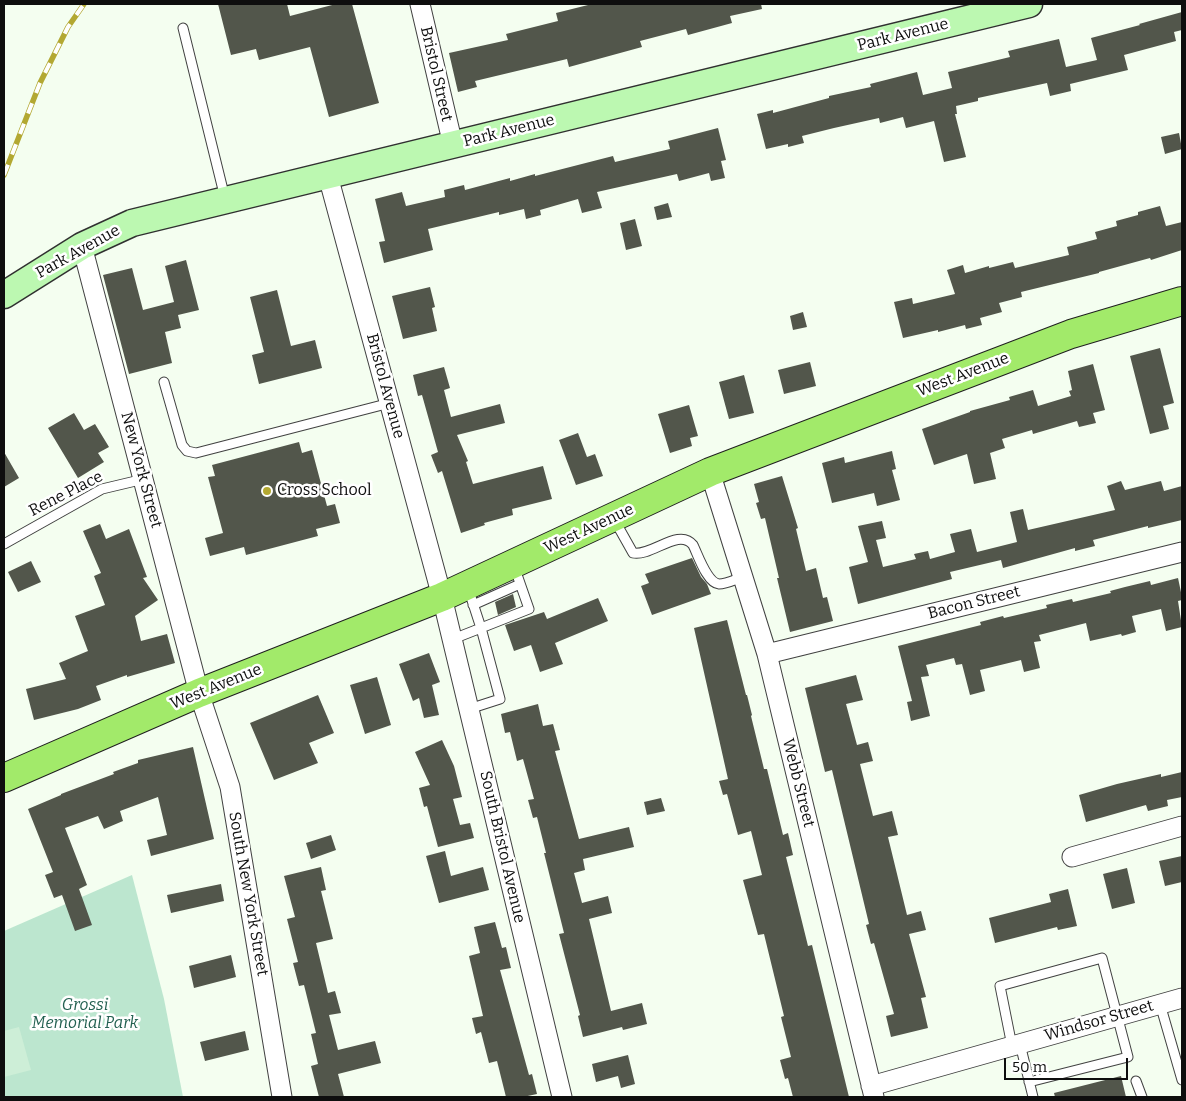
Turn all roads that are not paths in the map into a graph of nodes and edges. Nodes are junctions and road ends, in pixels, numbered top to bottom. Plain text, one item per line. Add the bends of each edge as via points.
1 (420, 4) edge
2 (1029, 4) edge
3 (182, 28) dead end
4 (453, 145) junction
5 (328, 176) junction
6 (225, 201) junction
7 (82, 246) junction
8 (4, 295) edge
9 (1182, 301) edge
10 (164, 382) dead end
11 (390, 403) junction
12 (710, 472) junction
13 (144, 480) junction
14 (613, 517) junction
15 (4, 544) edge
16 (1182, 552) edge
17 (516, 574) junction
18 (743, 577) junction
19 (470, 595) junction
20 (442, 597) junction
21 (481, 628) junction
22 (453, 639) junction
23 (766, 654) junction
24 (199, 693) junction
25 (469, 709) junction
26 (4, 778) edge
27 (1182, 826) edge
28 (1072, 857) dead end
29 (1182, 998) edge
30 (1160, 1004) junction
31 (1117, 1016) junction
32 (1016, 1045) junction
33 (1182, 1080) edge
34 (1136, 1081) dead end
35 (1029, 1082) junction
36 (872, 1092) edge
37 (282, 1097) edge
38 (562, 1097) edge
39 (1032, 1097) edge
40 (1142, 1097) edge

1 - 4 street, Bristol Street
2 - 4 main road, Park Avenue
3 - 6 lane
4 - 5 main road, Park Avenue
5 - 6 main road, Park Avenue
5 - 11 street, Bristol Avenue
6 - 7 main road, Park Avenue via 132,223
7 - 8 main road, Park Avenue
7 - 13 street, New York Street
9 - 12 highway, West Avenue via 1071,334
10 - 11 lane via 182,445 187,452 196,453
11 - 20 street, Bristol Avenue
12 - 14 highway, West Avenue
12 - 18 street, Webb Street
13 - 15 lane, Rene Place via 102,489
13 - 24 street, New York Street
14 - 17 highway, West Avenue
14 - 18 lane via 633,553 684,539 690,542 714,583
16 - 23 street, Bacon Street
17 - 19 highway, West Avenue
17 - 21 lane via 529,609
18 - 23 street, Webb Street
19 - 20 highway, West Avenue
19 - 21 lane
20 - 22 street, South Bristol Avenue
20 - 24 highway, West Avenue
21 - 22 lane
21 - 25 lane via 500,700
22 - 25 street, South Bristol Avenue
23 - 36 street, Webb Street
24 - 26 highway, West Avenue
24 - 37 street, South New York Street via 230,787
25 - 38 street, South Bristol Avenue
27 - 28 street
29 - 30 street, Windsor Street
30 - 31 street, Windsor Street
30 - 33 lane
31 - 32 street, Windsor Street
31 - 32 lane via 1102,958 1000,986
31 - 35 lane via 1129,1060
32 - 35 lane
32 - 36 street, Windsor Street
34 - 40 lane
35 - 39 lane

